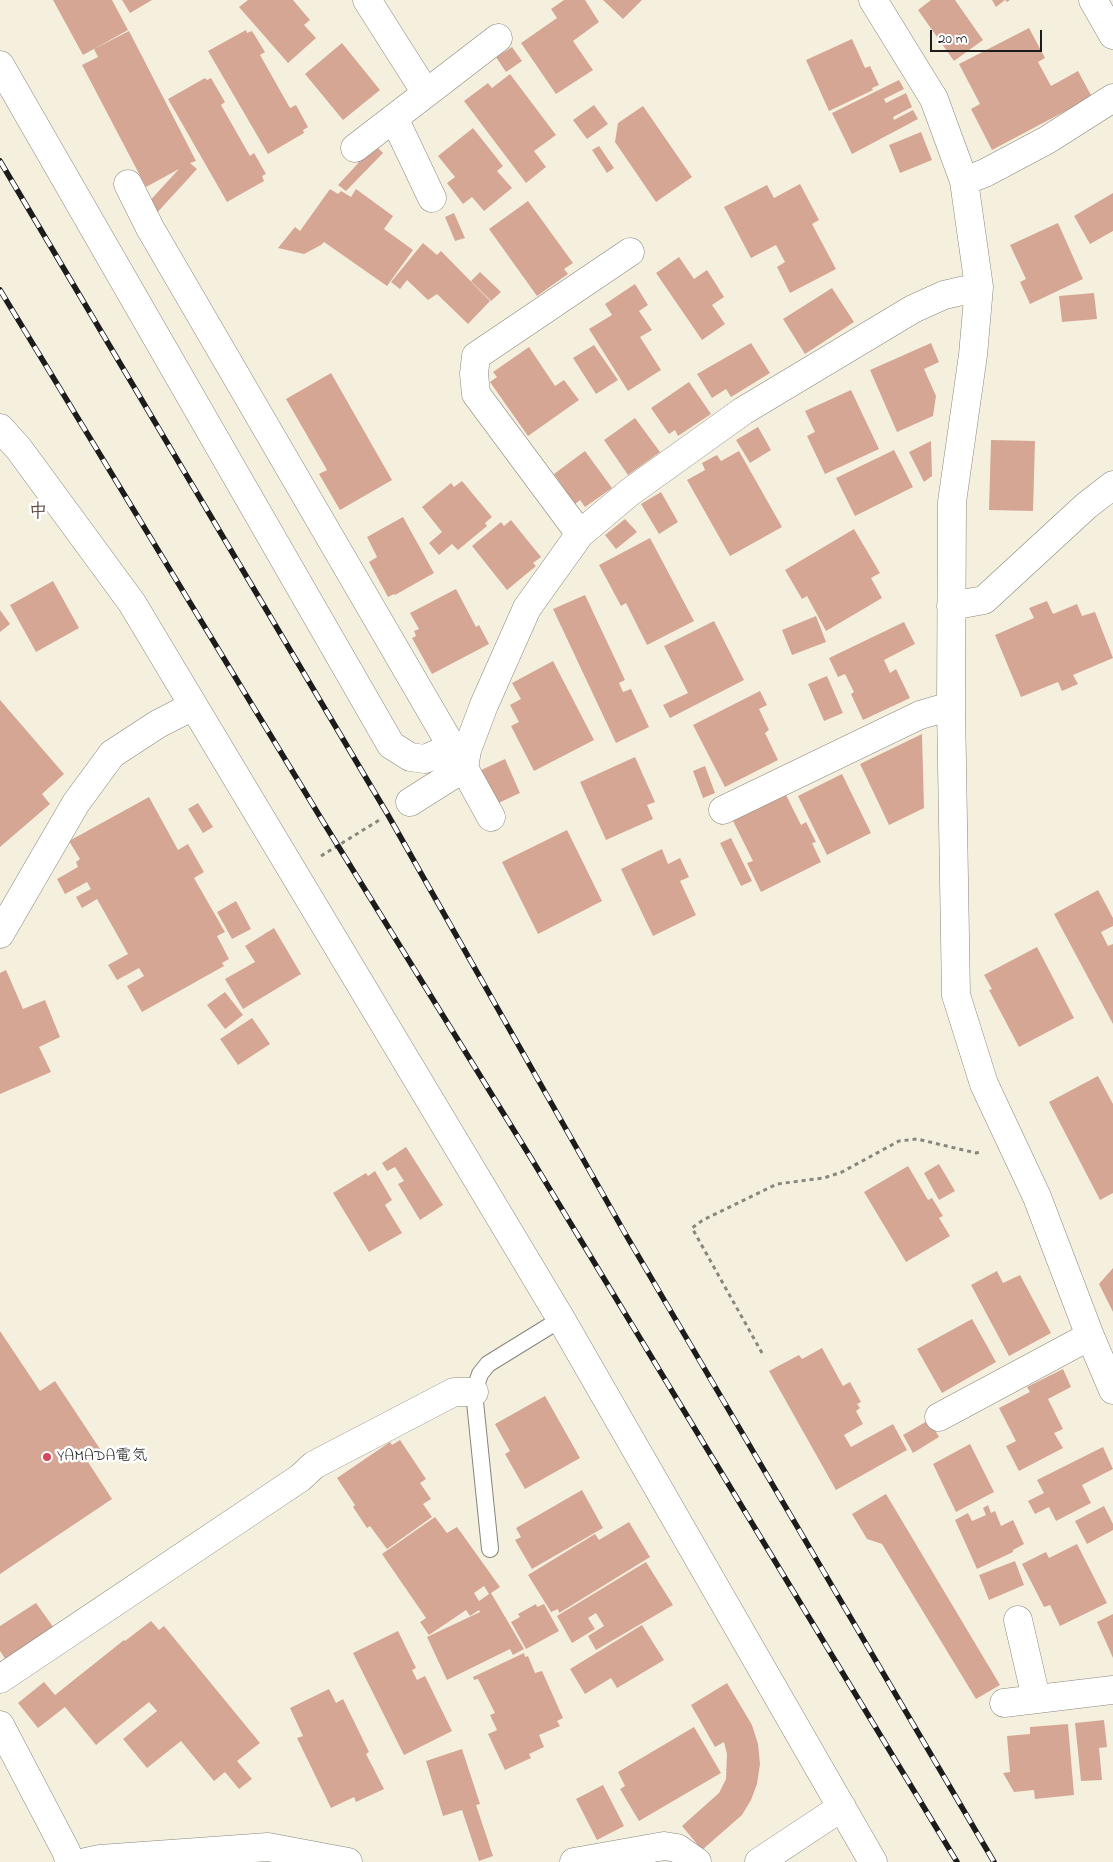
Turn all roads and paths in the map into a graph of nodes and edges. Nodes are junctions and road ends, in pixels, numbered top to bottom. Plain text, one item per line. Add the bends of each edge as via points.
1 (367, 0) edge
2 (873, 0) edge
3 (1093, 0) edge
4 (1113, 35) edge
5 (498, 38) dead end
6 (0, 65) edge
7 (426, 93) junction
8 (1113, 98) edge
9 (394, 118) junction
10 (356, 148) dead end
11 (964, 181) junction
12 (128, 184) dead end
13 (432, 198) dead end
14 (630, 252) dead end
15 (979, 287) junction
16 (0, 428) edge
17 (1113, 485) edge
18 (580, 534) junction
19 (951, 606) junction
20 (193, 706) junction
21 (951, 706) junction
22 (461, 755) junction
23 (410, 802) joint
24 (723, 810) dead end
25 (491, 817) dead end
26 (294, 871) junction
27 (0, 934) edge
28 (1011, 1141) junction
29 (561, 1319) junction
30 (1090, 1336) junction
31 (762, 1353) dead end
32 (1113, 1390) edge
33 (474, 1392) junction
34 (939, 1417) dead end
35 (490, 1549) dead end
36 (1018, 1620) dead end
37 (0, 1679) edge
38 (1113, 1690) edge
39 (1036, 1698) junction
40 (1004, 1703) dead end
41 (0, 1725) edge
42 (842, 1807) junction
43 (70, 1862) edge
44 (86, 1862) edge
45 (348, 1862) edge
46 (574, 1862) edge
47 (697, 1862) edge
48 (759, 1862) edge
49 (873, 1862) edge

1 - 7 street
2 - 11 street via 934,99
3 - 4 street
5 - 7 street
6 - 22 street via 391,745 410,757 425,759
7 - 9 street
8 - 11 street via 1047,140
9 - 10 street
9 - 13 street
11 - 15 street
12 - 22 street via 155,237
14 - 18 street via 476,356 476,394
15 - 18 street via 944,295 913,309 743,411 630,492
15 - 19 street via 973,355 952,502
16 - 20 street via 19,448 132,603
17 - 19 street via 984,600
18 - 22 street via 528,608
19 - 21 street
20 - 26 street
20 - 27 street via 112,754 76,803
21 - 24 street via 920,715
21 - 28 street via 956,995 984,1084
22 - 23 street
22 - 25 street
23 - 26 path
26 - 29 street
28 - 30 street
28 - 31 path via 976,1153 916,1139 899,1141 842,1172 824,1178 777,1184 692,1228
29 - 33 lane via 488,1364 480,1374
29 - 42 street
30 - 32 street
30 - 34 street
33 - 35 lane
33 - 37 street via 454,1392 314,1465 300,1478
36 - 39 street
38 - 39 street
39 - 40 street
41 - 43 street
42 - 48 street
42 - 49 street
44 - 45 street via 268,1847
46 - 47 street via 664,1846 677,1848

